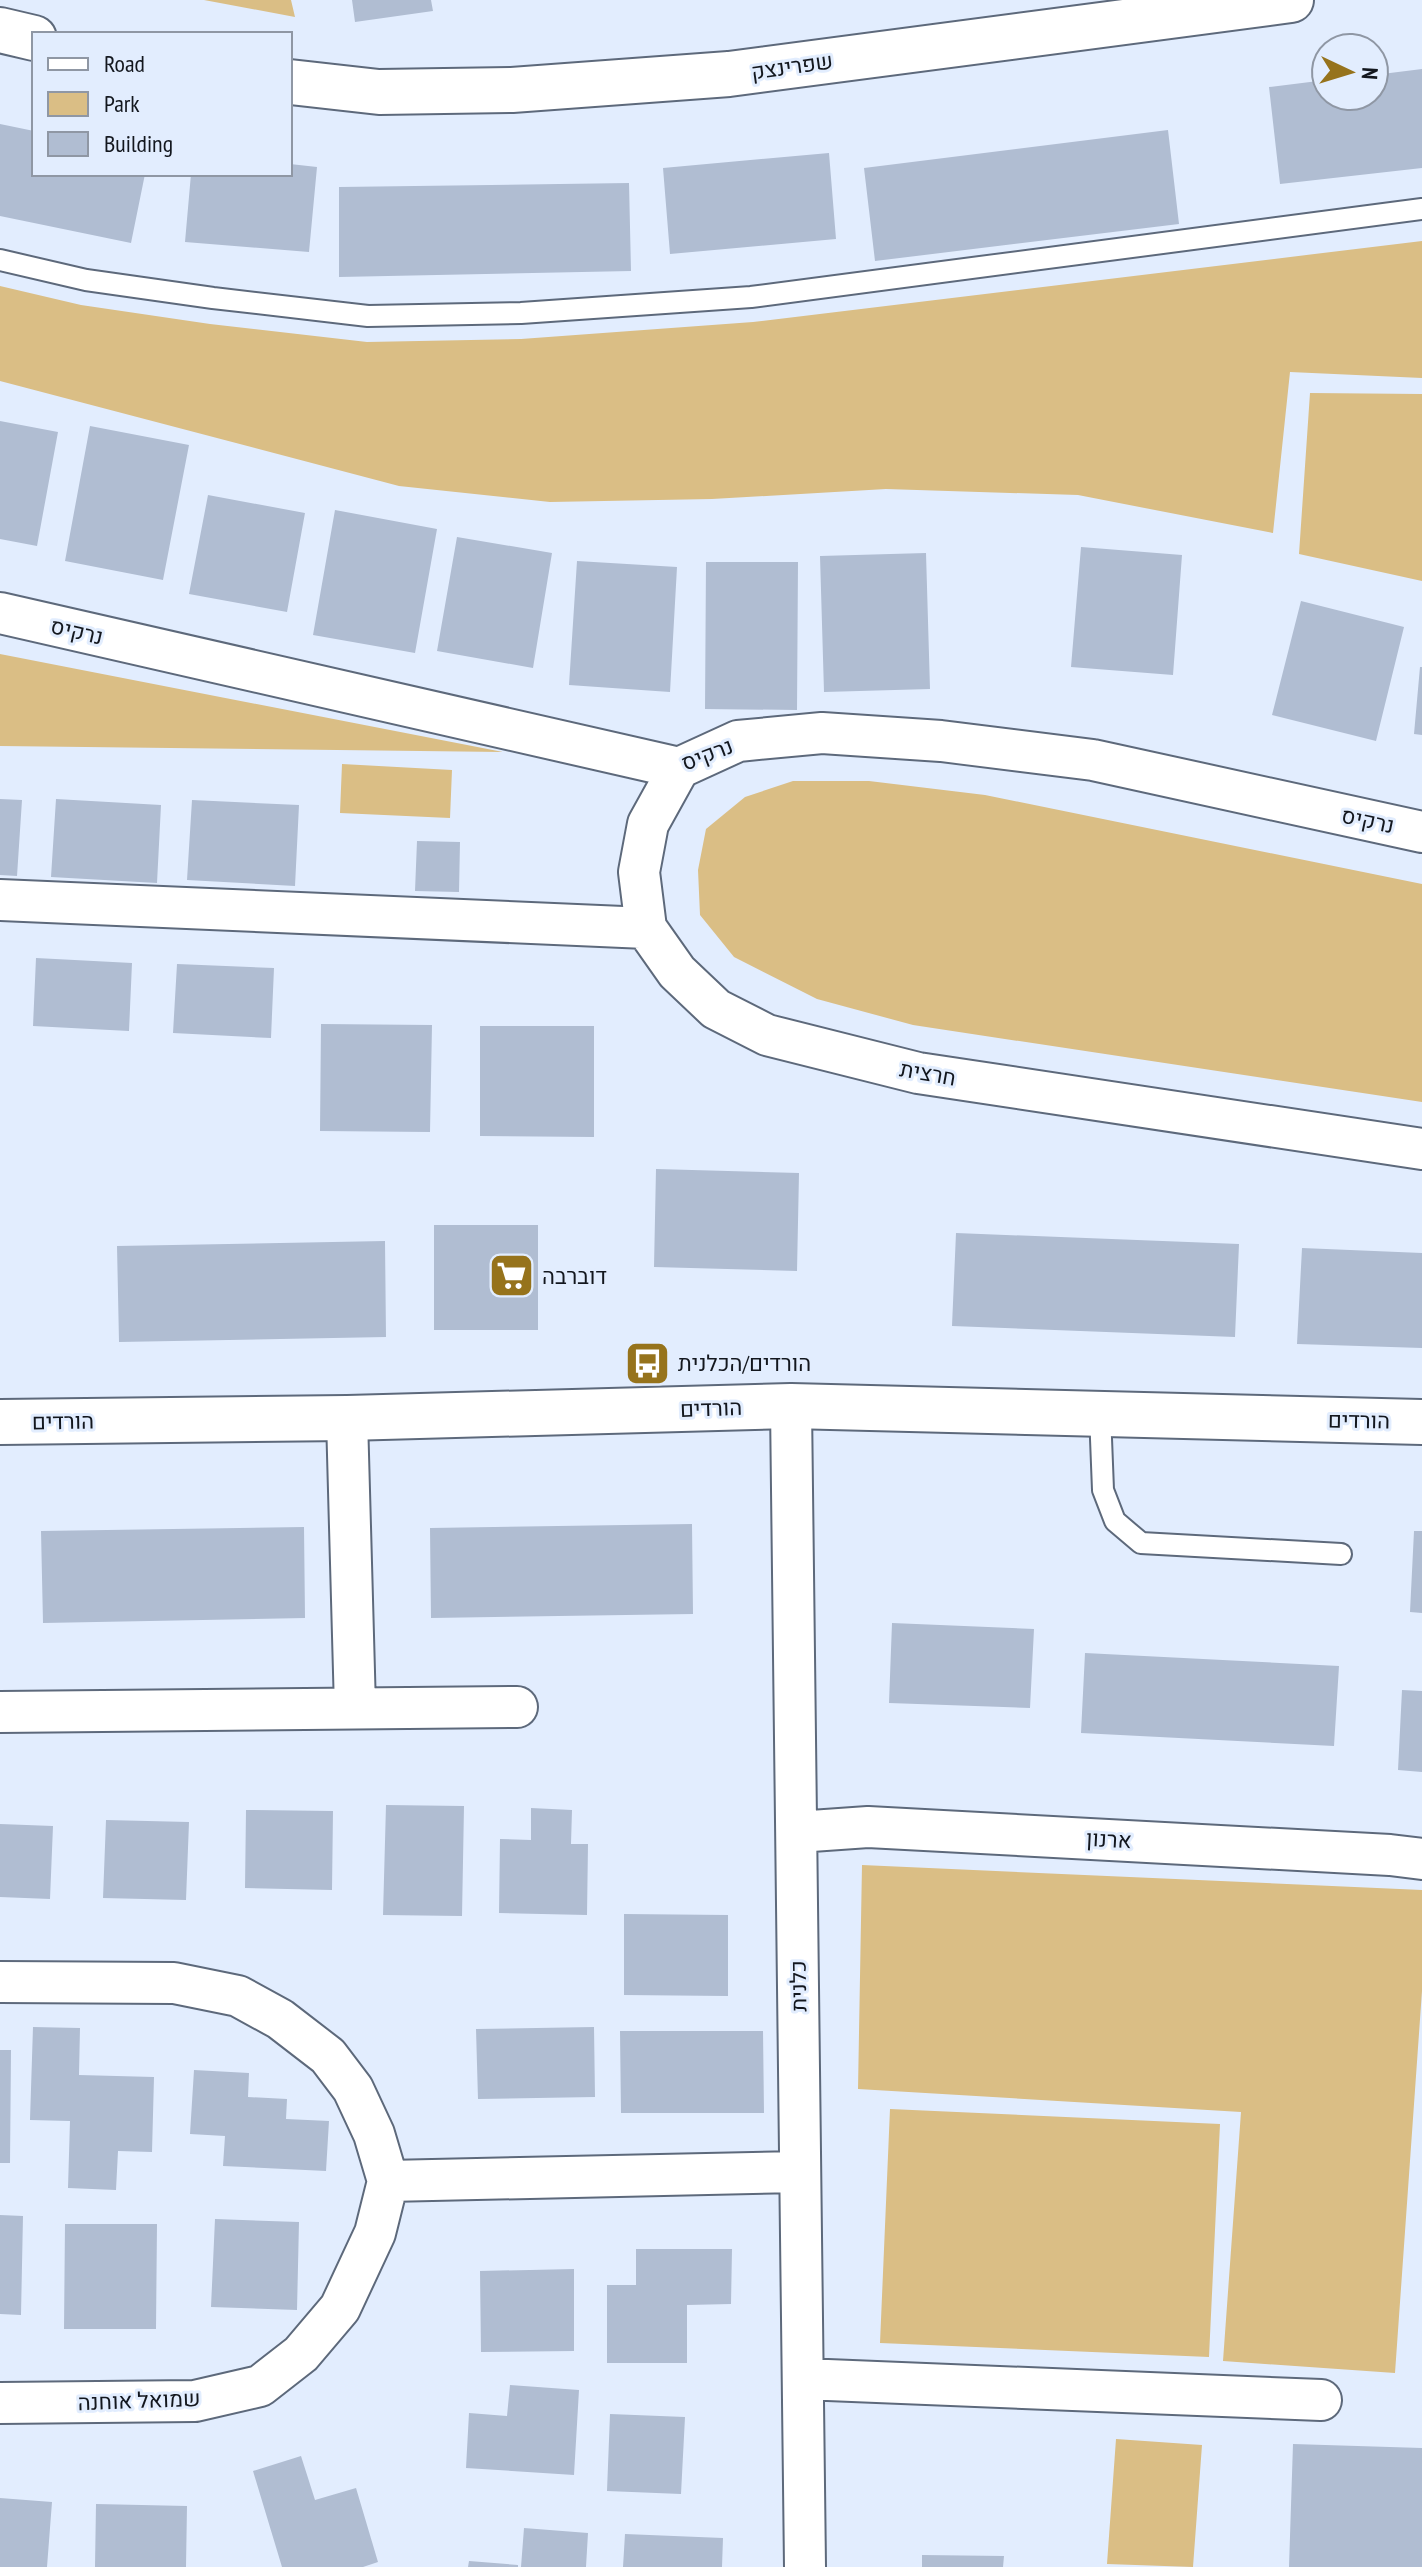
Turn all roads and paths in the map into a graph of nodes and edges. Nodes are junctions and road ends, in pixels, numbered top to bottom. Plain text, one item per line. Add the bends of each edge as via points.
1 (1291, 0) edge
2 (0, 30) edge
3 (32, 38) edge
4 (292, 82) edge
5 (1422, 209) edge
6 (0, 260) edge
7 (0, 613) edge
8 (679, 768) junction
9 (1422, 832) edge
10 (0, 900) edge
11 (646, 928) junction
12 (1422, 1149) edge
13 (791, 1406) junction
14 (1100, 1413) junction
15 (347, 1418) junction
16 (0, 1422) edge
17 (1422, 1422) edge
18 (1341, 1554) dead end
19 (517, 1707) dead end
20 (355, 1708) junction
21 (0, 1712) edge
22 (797, 1832) junction
23 (1422, 1859) edge
24 (0, 1982) edge
25 (800, 2172) junction
26 (388, 2181) junction
27 (803, 2379) junction
28 (1321, 2400) dead end
29 (0, 2403) edge
30 (805, 2567) edge

1 - 4 street, שפרינצק via 729,74 512,90 379,92
2 - 3 street
5 - 6 lane via 751,297 521,313 368,316 86,280
7 - 8 street, נרקיס
8 - 9 street, נרקיס via 738,741 822,733 941,741 1093,760
8 - 11 street, חרצית via 648,824 639,872
10 - 11 street
11 - 12 street, חרצית via 677,972 716,1009 767,1035 918,1073
13 - 14 street, הורדים
13 - 15 street, הורדים
13 - 22 street, כלנית
14 - 17 street, הורדים
14 - 18 lane via 1103,1490 1115,1521 1141,1543
15 - 16 street, הורדים
15 - 20 street
19 - 20 street
20 - 21 street
22 - 23 street, ארנון via 868,1827 967,1831
22 - 25 street, כלנית
24 - 26 street via 174,1983 238,1996 280,2019 328,2056 353,2089
25 - 26 street
25 - 27 street, כלנית
26 - 29 street, שמואל אוחנה via 375,2233 340,2308 301,2354 260,2386 195,2401
27 - 28 street
27 - 30 street, כלנית

